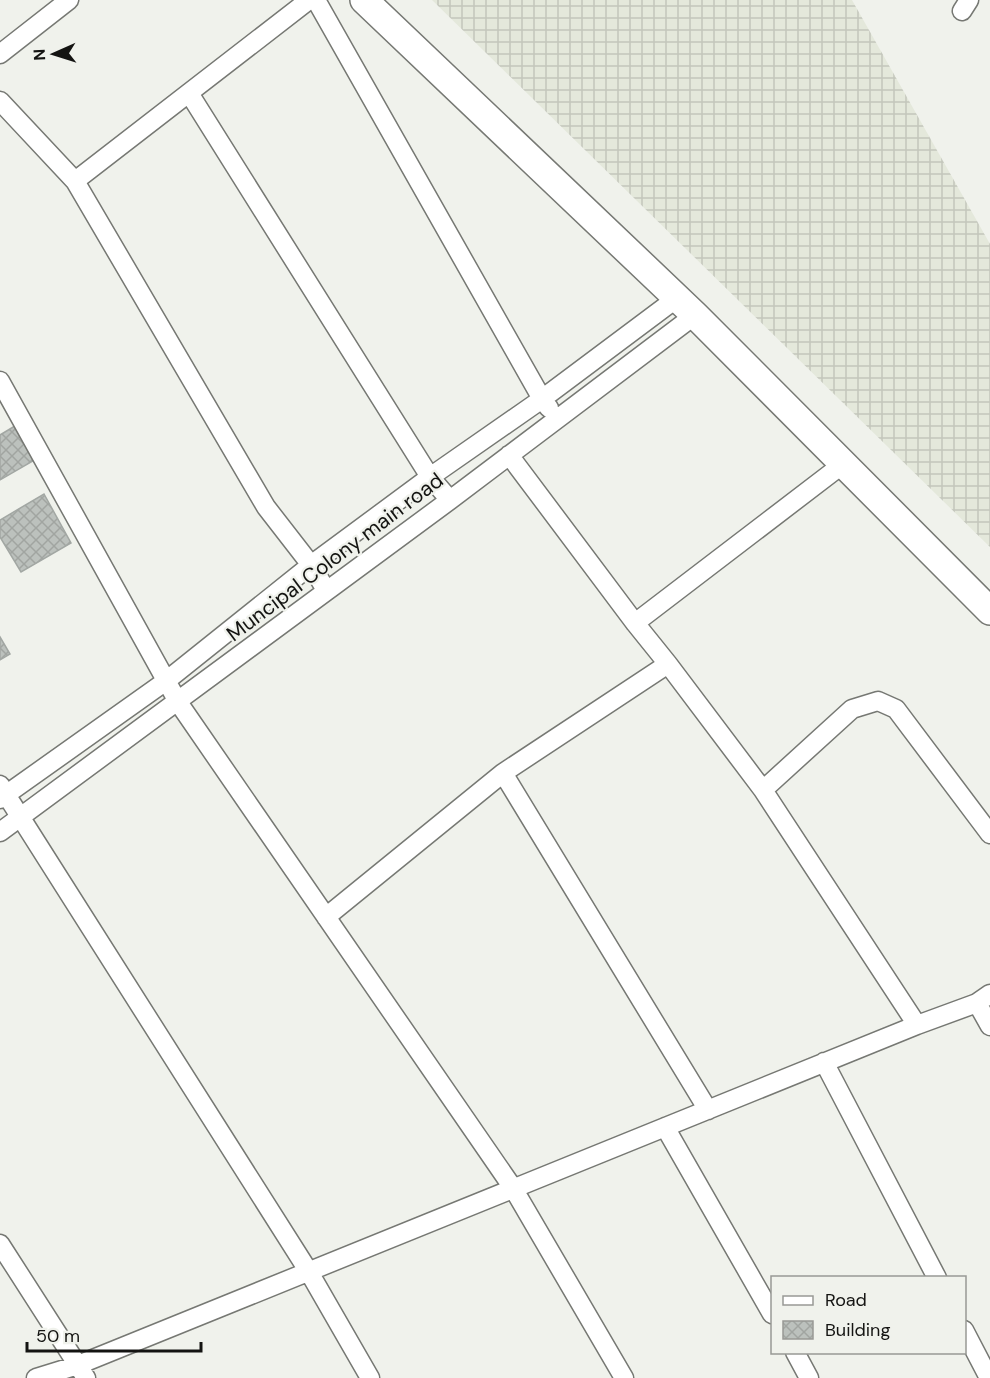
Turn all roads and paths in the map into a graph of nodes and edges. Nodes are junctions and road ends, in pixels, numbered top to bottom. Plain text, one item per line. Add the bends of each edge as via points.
1 (69, 0) edge
2 (309, 0) edge
3 (316, 0) edge
4 (364, 0) edge
5 (0, 54) edge
6 (189, 93) junction
7 (0, 101) edge
8 (75, 182) junction
9 (686, 306) junction
10 (0, 381) edge
11 (542, 399) junction
12 (557, 418) junction
13 (509, 455) junction
14 (843, 464) junction
15 (430, 477) junction
16 (450, 500) junction
17 (311, 565) junction
18 (327, 590) junction
19 (990, 611) edge
20 (635, 623) junction
21 (668, 664) junction
22 (166, 681) junction
23 (178, 702) junction
24 (503, 773) junction
25 (763, 790) junction
26 (2, 793) edge
27 (20, 817) junction
28 (0, 832) edge
29 (990, 834) edge
30 (326, 917) junction
31 (983, 999) edge
32 (916, 1025) junction
33 (990, 1026) edge
34 (824, 1062) junction
35 (708, 1110) junction
36 (665, 1127) junction
37 (513, 1188) junction
38 (0, 1244) edge
39 (309, 1272) junction
40 (936, 1276) edge
41 (771, 1312) edge
42 (966, 1334) edge
43 (796, 1354) edge
44 (82, 1372) edge
45 (36, 1378) edge
46 (370, 1378) edge
47 (624, 1378) edge
48 (809, 1378) edge
49 (989, 1378) edge

1 - 5 street
2 - 6 street
3 - 11 street
4 - 9 street
6 - 8 street
6 - 15 street
7 - 8 street
8 - 17 street via 266,507
9 - 11 street
9 - 12 street, Muncipal Colony main road
9 - 14 street
10 - 22 street
11 - 12 street
11 - 15 street
12 - 13 street, Muncipal Colony main road
13 - 16 street, Muncipal Colony main road
13 - 20 street
14 - 19 street
14 - 20 street
15 - 16 street
15 - 17 street
16 - 18 street, Muncipal Colony main road
17 - 18 street
17 - 22 street
18 - 23 street, Muncipal Colony main road
20 - 21 street
21 - 24 street
21 - 25 street
22 - 23 street
22 - 26 street
23 - 27 street, Muncipal Colony main road
23 - 30 street
24 - 30 street
24 - 35 street
25 - 29 street via 852,709 878,701 896,709
25 - 32 street
26 - 27 street
27 - 28 street, Muncipal Colony main road
27 - 39 street
30 - 37 street
31 - 32 street
31 - 33 street
32 - 34 street
34 - 35 street
34 - 40 street
35 - 36 street
36 - 37 street
36 - 41 street
37 - 39 street
37 - 47 street
38 - 44 street
39 - 44 street
39 - 46 street
42 - 49 street
43 - 48 street
44 - 45 street

